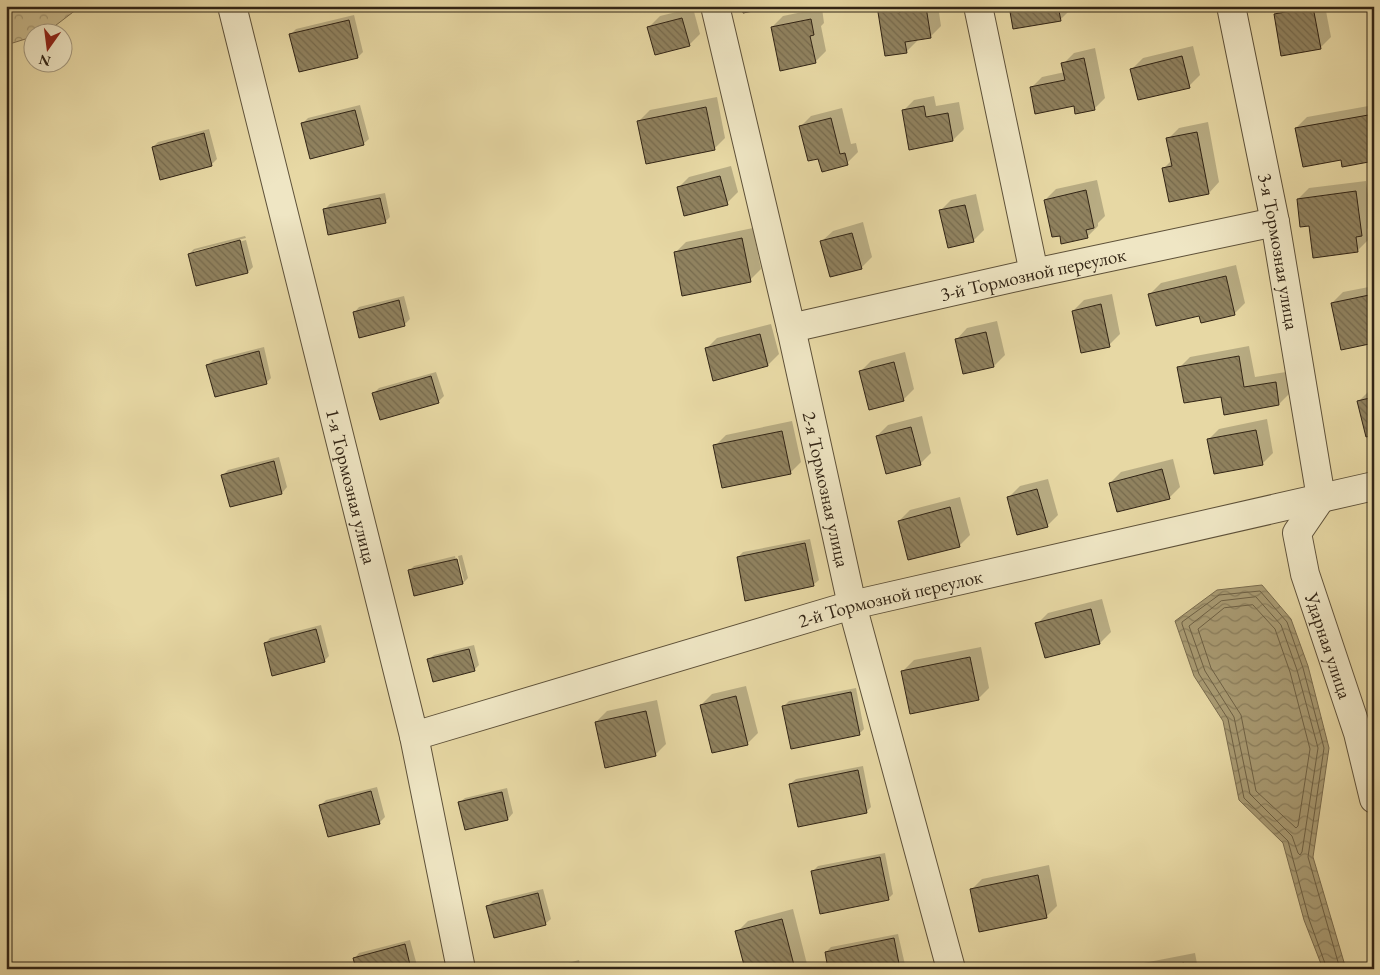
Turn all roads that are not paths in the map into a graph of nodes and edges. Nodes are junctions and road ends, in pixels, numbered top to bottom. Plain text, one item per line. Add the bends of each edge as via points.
1 (232, 6) edge
2 (715, 6) edge
3 (978, 6) edge
4 (1231, 6) edge
5 (1275, 222) junction
6 (1034, 273) junction
7 (791, 328) junction
8 (1374, 486) edge
9 (1321, 498) junction
10 (852, 605) junction
11 (414, 736) junction
12 (1374, 799) edge
13 (461, 969) edge
14 (951, 969) edge

1 - 11 street, 1-я Тормозная улица
2 - 7 street, 2-я Тормозная улица
3 - 6 street
4 - 5 street, 3-я Тормозная улица
5 - 6 street, 3-й Тормозной переулок
5 - 9 street, 3-я Тормозная улица
6 - 7 street, 3-й Тормозной переулок
7 - 10 street, 2-я Тормозная улица
8 - 9 street, 2-й Тормозной переулок
9 - 10 street, 2-й Тормозной переулок
9 - 12 street, Ударная улица via 1297,533 1305,574 1358,732
10 - 11 street, 2-й Тормозной переулок
10 - 14 street, 2-я Тормозная улица
11 - 13 street, 1-я Тормозная улица

